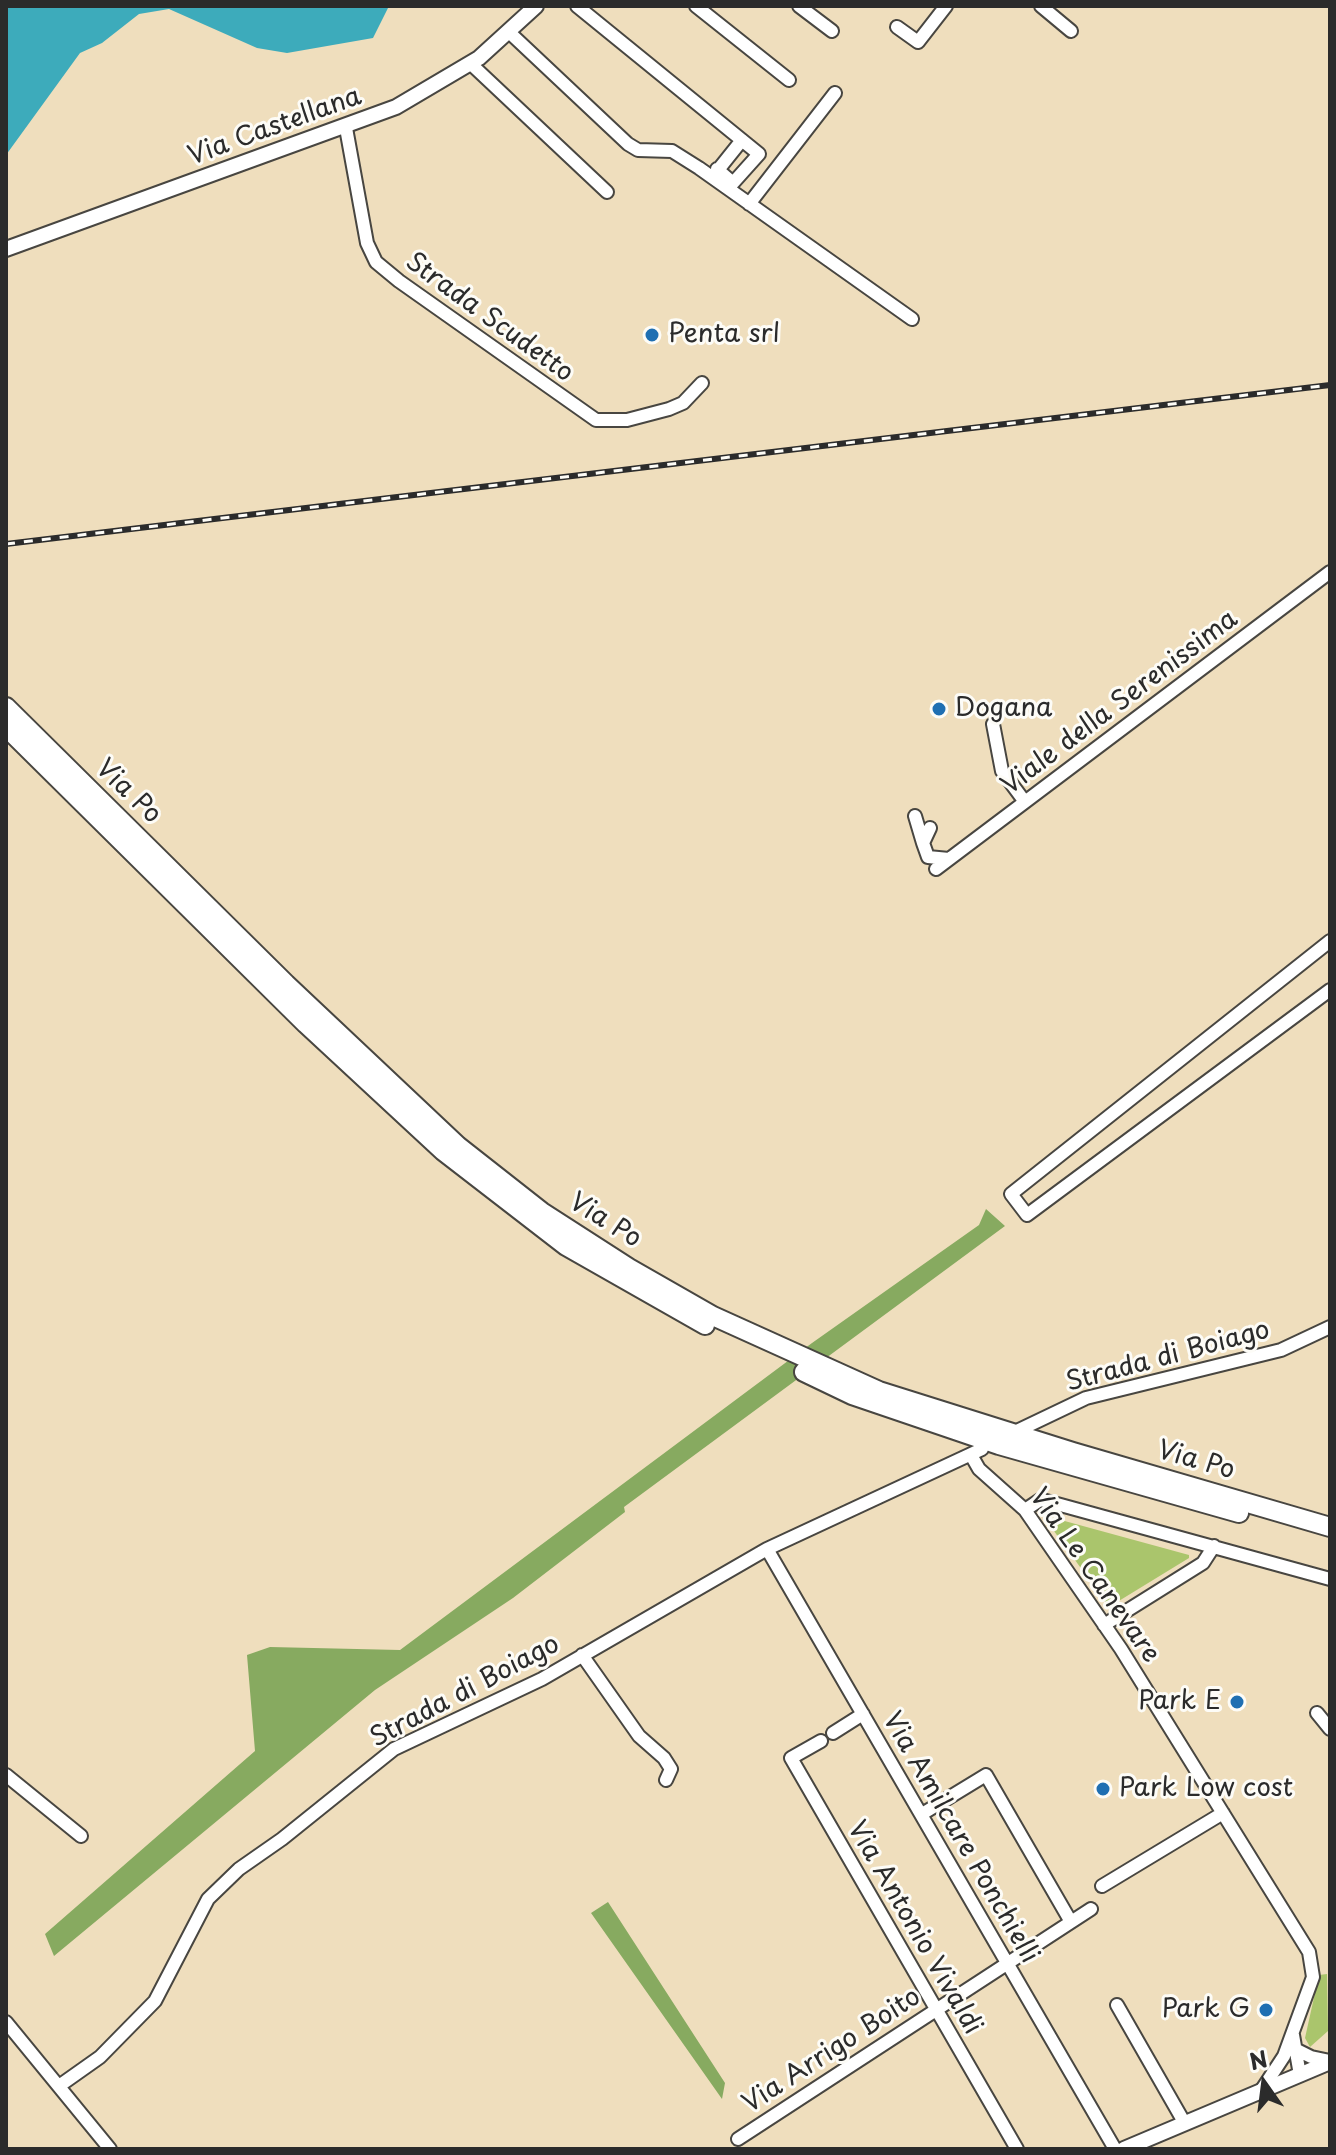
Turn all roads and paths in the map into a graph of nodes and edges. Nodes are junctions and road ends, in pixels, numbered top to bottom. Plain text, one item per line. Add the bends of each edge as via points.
1 (536, 6) edge
2 (577, 6) edge
3 (696, 6) edge
4 (799, 6) edge
5 (946, 6) edge
6 (1041, 6) edge
7 (897, 27) dead end
8 (832, 31) dead end
9 (1071, 31) dead end
10 (510, 33) junction
11 (471, 64) junction
12 (789, 80) dead end
13 (835, 93) dead end
14 (346, 128) junction
15 (742, 140) junction
16 (715, 173) junction
17 (607, 192) dead end
18 (749, 204) junction
19 (6, 249) edge
20 (912, 319) dead end
21 (702, 383) dead end
22 (1330, 572) edge
23 (6, 707) edge
24 (993, 724) dead end
25 (6, 727) edge
26 (1025, 802) junction
27 (915, 816) dead end
28 (930, 828) dead end
29 (923, 843) junction
30 (950, 859) junction
31 (936, 869) dead end
32 (1330, 941) edge
33 (1330, 990) edge
34 (1330, 1327) edge
35 (1019, 1430) dead end
36 (977, 1452) joint
37 (1025, 1510) junction
38 (1330, 1527) edge
39 (1330, 1539) edge
40 (1214, 1546) junction
41 (767, 1549) junction
42 (1330, 1579) edge
43 (1104, 1625) junction
44 (582, 1655) junction
45 (1317, 1713) dead end
46 (863, 1714) junction
47 (1330, 1729) edge
48 (833, 1733) dead end
49 (821, 1741) dead end
50 (6, 1775) edge
51 (666, 1780) dead end
52 (1223, 1813) junction
53 (922, 1814) junction
54 (81, 1836) dead end
55 (1102, 1886) dead end
56 (1091, 1909) dead end
57 (1071, 1922) junction
58 (1008, 1962) junction
59 (1117, 2005) dead end
60 (936, 2010) junction
61 (6, 2022) edge
62 (1292, 2049) junction
63 (1330, 2061) edge
64 (1300, 2075) junction
65 (59, 2086) junction
66 (1261, 2091) junction
67 (1184, 2122) junction
68 (738, 2139) dead end
69 (110, 2149) edge
70 (1017, 2149) edge
71 (1115, 2149) edge
72 (1124, 2149) edge

1 - 10 main road, Via Castellana
2 - 15 street
3 - 12 street
4 - 8 street
5 - 7 street via 918,42
6 - 9 street
10 - 11 main road, Via Castellana
10 - 16 street via 628,144 638,150 672,151
11 - 14 main road, Via Castellana via 414,98
11 - 17 street
13 - 18 street
14 - 19 main road, Via Castellana
14 - 21 street, Strada Scudetto via 367,243 376,262 399,281 596,420 615,422 669,409
15 - 16 street
15 - 16 street via 759,154 733,183
16 - 18 street
18 - 20 street
22 - 26 street, Viale della Serenissima
23 - 38 highway, Via Po via 458,1146 542,1212 629,1268 713,1316 879,1391
24 - 26 street via 1002,771
25 - 39 highway, Via Po via 396,1108 566,1246 696,1320 852,1395 999,1445
26 - 30 street, Viale della Serenissima
27 - 29 street
28 - 29 street
29 - 30 street via 928,857
30 - 31 street, Viale della Serenissima
32 - 33 street via 1011,1194 1027,1215
34 - 35 street, Strada di Boiago via 1281,1350 1086,1398
36 - 37 street, Via Le Canevare via 979,1469
36 - 41 street, Strada di Boiago
37 - 40 street via 1046,1501
37 - 43 street, Via Le Canevare
40 - 42 street
40 - 43 street via 1203,1563
41 - 44 street, Strada di Boiago
41 - 46 street, Via Amilcare Ponchielli
43 - 52 street, Via Le Canevare
44 - 51 street via 639,1736 664,1758 671,1769
44 - 65 street, Strada di Boiago via 394,1749 239,1869 208,1899 155,2001 100,2057
45 - 47 street
46 - 48 street
46 - 53 street, Via Amilcare Ponchielli
49 - 60 street, Via Antonio Vivaldi via 791,1758
50 - 54 street
52 - 55 street
52 - 62 street, Via Le Canevare via 1309,1952 1313,1977
53 - 57 street via 986,1775
53 - 58 street, Via Amilcare Ponchielli
56 - 57 street, Via Arrigo Boito
57 - 58 street, Via Arrigo Boito
58 - 60 street, Via Arrigo Boito
58 - 71 street, Via Amilcare Ponchielli
59 - 67 street
60 - 68 street, Via Arrigo Boito
60 - 70 street, Via Antonio Vivaldi
61 - 65 street
62 - 63 street
62 - 64 street via 1288,2063
62 - 66 street, Via Le Canevare
63 - 64 main road
64 - 66 main road
65 - 69 street
66 - 67 main road
67 - 72 main road

